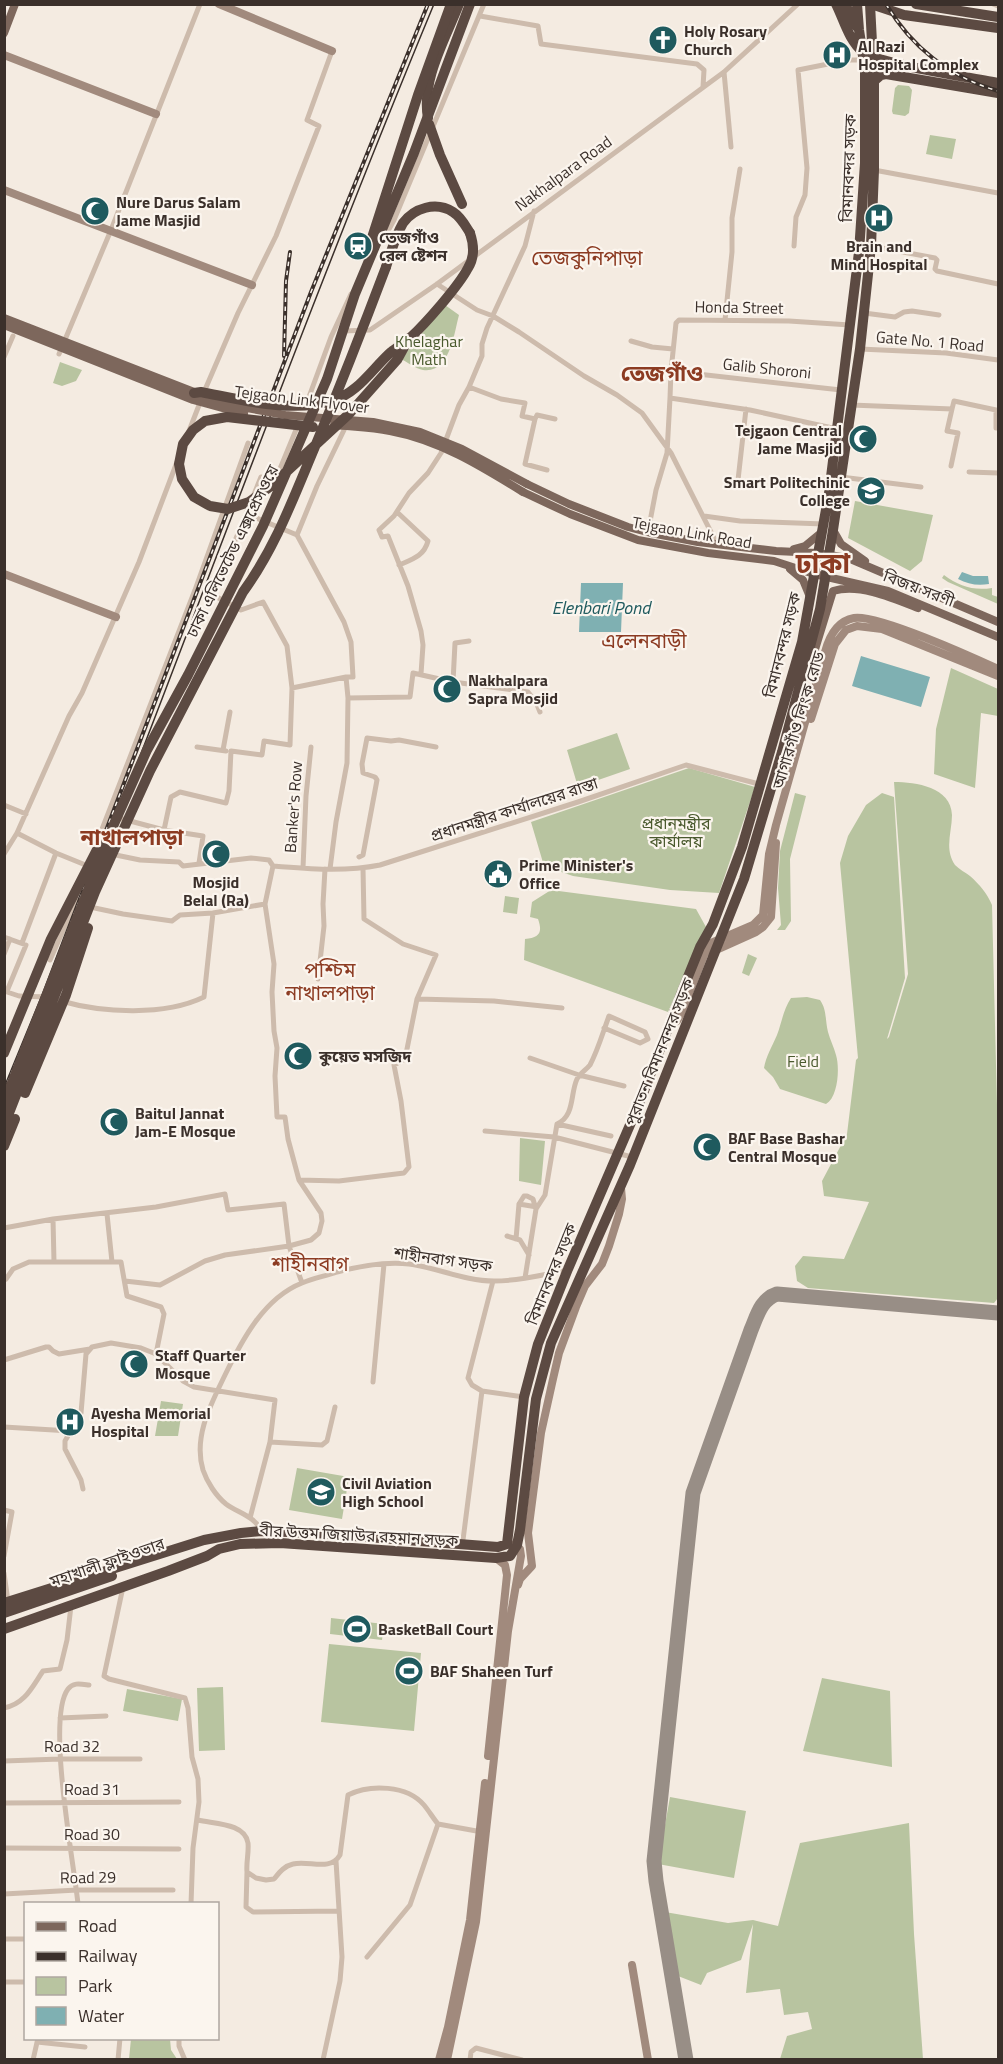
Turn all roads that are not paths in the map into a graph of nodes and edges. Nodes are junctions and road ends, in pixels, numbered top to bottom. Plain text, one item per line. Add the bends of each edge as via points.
1 (15, 4) edge
2 (201, 4) edge
3 (219, 4) edge
4 (452, 4) edge
5 (459, 4) edge
6 (471, 4) edge
7 (484, 4) edge
8 (798, 4) edge
9 (836, 4) edge
10 (845, 4) edge
11 (857, 4) edge
12 (871, 4) edge
13 (916, 4) edge
14 (993, 4) edge
15 (999, 6) edge
16 (966, 8) edge
17 (480, 16) junction
18 (999, 17) edge
19 (999, 28) edge
20 (859, 30) junction
21 (4, 33) edge
22 (332, 51) joint
23 (4, 55) edge
24 (866, 56) junction
25 (724, 72) junction
26 (874, 81) junction
27 (999, 83) edge
28 (703, 87) junction
29 (999, 93) edge
30 (156, 114) junction
31 (870, 125) junction
32 (731, 147) dead end
33 (740, 169) dead end
34 (874, 170) junction
35 (4, 190) edge
36 (999, 193) edge
37 (534, 211) junction
38 (111, 230) junction
39 (470, 233) junction
40 (794, 246) dead end
41 (871, 246) junction
42 (437, 284) junction
43 (999, 284) edge
44 (252, 285) junction
45 (355, 294) junction
46 (864, 313) junction
47 (939, 315) dead end
48 (493, 316) junction
49 (4, 318) edge
50 (725, 320) junction
51 (4, 325) edge
52 (852, 325) junction
53 (13, 336) dead end
54 (331, 337) junction
55 (409, 338) junction
56 (631, 341) dead end
57 (673, 349) junction
58 (860, 349) junction
59 (59, 354) dead end
60 (4, 357) edge
61 (999, 360) edge
62 (670, 371) junction
63 (469, 387) junction
64 (843, 390) junction
65 (194, 393) junction
66 (670, 398) junction
67 (851, 405) junction
68 (746, 409) junction
69 (952, 409) junction
70 (535, 419) junction
71 (555, 419) dead end
72 (301, 420) junction
73 (344, 427) junction
74 (999, 428) edge
75 (837, 429) junction
76 (248, 443) dead end
77 (444, 444) junction
78 (668, 447) junction
79 (951, 466) dead end
80 (547, 470) dead end
81 (969, 472) dead end
82 (999, 472) edge
83 (841, 477) junction
84 (738, 480) dead end
85 (921, 487) dead end
86 (525, 488) junction
87 (397, 512) junction
88 (247, 514) junction
89 (704, 516) junction
90 (826, 529) junction
91 (648, 532) junction
92 (297, 535) junction
93 (645, 542) junction
94 (717, 544) junction
95 (776, 551) junction
96 (817, 553) junction
97 (829, 554) junction
98 (774, 561) junction
99 (399, 565) junction
100 (880, 571) junction
101 (4, 574) edge
102 (814, 574) junction
103 (826, 576) junction
104 (810, 598) junction
105 (936, 610) junction
106 (116, 617) junction
107 (999, 622) edge
108 (999, 637) edge
109 (469, 641) dead end
110 (999, 669) edge
111 (421, 674) junction
112 (999, 675) edge
113 (346, 677) junction
114 (453, 682) junction
115 (292, 688) junction
116 (348, 698) junction
117 (796, 700) junction
118 (230, 712) dead end
119 (540, 712) dead end
120 (197, 747) dead end
121 (311, 747) dead end
122 (436, 747) dead end
123 (223, 750) junction
124 (231, 751) junction
125 (759, 784) junction
126 (4, 805) edge
127 (26, 814) junction
128 (111, 819) junction
129 (164, 830) junction
130 (17, 833) junction
131 (7, 844) edge
132 (94, 849) junction
133 (56, 853) junction
134 (4, 854) edge
135 (111, 854) junction
136 (360, 857) dead end
137 (199, 863) junction
138 (88, 866) junction
139 (273, 866) junction
140 (303, 868) junction
141 (363, 868) junction
142 (328, 869) junction
143 (95, 892) junction
144 (722, 901) junction
145 (266, 904) junction
146 (734, 905) junction
147 (90, 907) junction
148 (213, 913) junction
149 (713, 924) junction
150 (723, 933) junction
151 (7, 938) edge
152 (22, 943) junction
153 (716, 950) junction
154 (4, 954) edge
155 (50, 960) dead end
156 (318, 979) dead end
157 (6, 991) edge
158 (54, 999) junction
159 (417, 999) junction
160 (562, 1008) dead end
161 (670, 1026) junction
162 (604, 1028) junction
163 (648, 1039) junction
164 (662, 1045) junction
165 (4, 1053) edge
166 (530, 1058) dead end
167 (579, 1075) junction
168 (624, 1086) dead end
169 (4, 1103) edge
170 (4, 1124) edge
171 (557, 1124) junction
172 (485, 1131) dead end
173 (611, 1136) dead end
174 (554, 1137) junction
175 (4, 1146) edge
176 (616, 1156) junction
177 (631, 1161) junction
178 (298, 1180) junction
179 (621, 1186) junction
180 (536, 1206) junction
181 (107, 1214) junction
182 (53, 1219) junction
183 (4, 1228) edge
184 (507, 1236) dead end
185 (516, 1239) junction
186 (289, 1246) junction
187 (529, 1255) junction
188 (54, 1262) junction
189 (112, 1262) junction
190 (384, 1264) junction
191 (568, 1269) junction
192 (525, 1278) junction
193 (6, 1279) edge
194 (125, 1281) junction
195 (493, 1281) junction
196 (302, 1283) junction
197 (90, 1349) junction
198 (156, 1354) junction
199 (4, 1360) edge
200 (373, 1382) dead end
201 (218, 1390) junction
202 (482, 1391) junction
203 (524, 1397) junction
204 (335, 1407) dead end
205 (4, 1427) edge
206 (70, 1431) junction
207 (270, 1442) junction
208 (83, 1489) dead end
209 (4, 1510) edge
210 (250, 1518) junction
211 (261, 1531) junction
212 (528, 1533) junction
213 (463, 1540) dead end
214 (219, 1544) junction
215 (507, 1551) junction
216 (4, 1556) edge
217 (520, 1563) junction
218 (4, 1573) edge
219 (123, 1587) junction
220 (514, 1597) junction
221 (7, 1602) edge
222 (71, 1606) junction
223 (4, 1613) edge
224 (4, 1620) edge
225 (4, 1629) edge
226 (89, 1684) dead end
227 (4, 1708) edge
228 (106, 1716) dead end
229 (60, 1718) junction
230 (60, 1758) junction
231 (140, 1760) dead end
232 (4, 1761) edge
233 (179, 1802) dead end
234 (4, 1803) edge
235 (64, 1803) junction
236 (198, 1820) junction
237 (438, 1824) junction
238 (483, 1832) junction
239 (71, 1847) junction
240 (4, 1848) edge
241 (179, 1849) dead end
242 (336, 1861) junction
243 (247, 1872) junction
244 (76, 1890) junction
245 (173, 1890) dead end
246 (4, 1894) edge
247 (78, 1902) edge
248 (191, 1902) edge
249 (339, 1911) junction
250 (4, 1939) edge
251 (24, 1939) edge
252 (367, 1957) dead end
253 (632, 1965) dead end
254 (4, 1982) edge
255 (24, 1982) edge
256 (37, 2040) edge
257 (120, 2040) edge
258 (179, 2040) edge
259 (85, 2047) dead end
260 (33, 2060) edge
261 (118, 2060) edge
262 (185, 2060) edge
263 (323, 2060) edge
264 (439, 2060) edge
265 (447, 2060) edge
266 (470, 2060) edge
267 (522, 2060) edge
268 (648, 2060) edge

1 - 21 main road
2 - 30 street
3 - 22 main road
4 - 45 highway, bridge via 392,170
5 - 39 highway, bridge via 426,101 429,124 469,221
6 - 45 highway, ঢাকা এলিভেটেড এক্সপ্রেসওয়ে, bridge
7 - 17 street
8 - 25 street, Nakhalpara Road
9 - 24 highway
10 - 20 highway
11 - 20 highway
12 - 19 highway via 904,15
12 - 24 highway, বিমানবন্দর সড়ক
13 - 16 highway
14 - 15 street
16 - 18 highway
17 - 28 street via 538,26 541,44 697,64 704,70
17 - 54 street via 394,220 345,304
20 - 24 highway
22 - 44 street via 307,120 319,126 276,236
23 - 30 main road
24 - 26 highway, বিমানবন্দর সড়ক
24 - 27 highway
24 - 31 highway, বিমানবন্দর সড়ক
24 - 40 street via 798,70 807,168
25 - 28 street, Nakhalpara Road
25 - 32 street
26 - 29 highway via 886,74
26 - 31 highway, বিমানবন্দর সড়ক
28 - 37 street, Nakhalpara Road
30 - 38 street
31 - 34 highway, বিমানবন্দর সড়ক
31 - 52 highway, বিমানবন্দর সড়ক
33 - 50 street via 732,218
34 - 36 street
34 - 41 highway, বিমানবন্দর সড়ক
35 - 38 main road
37 - 42 street, Nakhalpara Road
37 - 48 street via 525,246
38 - 44 main road
38 - 59 street
39 - 55 highway, bridge via 473,252 468,268
39 - 143 highway, ঢাকা এলিভেটেড এক্সপ্রেসওয়ে, bridge via 453,212 438,206 424,208 404,223 283,525 243,592 150,771
41 - 43 street via 935,258 937,271
41 - 46 highway, বিমানবন্দর সড়ক
42 - 48 street
42 - 54 street, Nakhalpara Road via 370,330 337,332
44 - 106 street via 201,399
45 - 128 highway, ঢাকা এলিভেটেড এক্সপ্রেসওয়ে, bridge via 327,379 268,516
46 - 47 street via 895,317 912,311
46 - 58 highway, বিমানবন্দর সড়ক
48 - 63 street
48 - 78 street via 617,395 649,421
49 - 65 main road, Tejgaon Link Flyover, bridge
50 - 52 street, Honda Street
50 - 57 street, Honda Street via 677,321
51 - 73 main road, Tejgaon Link Flyover, bridge via 213,406 283,421
52 - 64 highway, বিমানবন্দর সড়ক
53 - 60 street
54 - 72 street
55 - 65 highway, bridge via 357,387 335,400 316,405 261,403
55 - 73 highway, bridge via 397,360 349,414 336,426 330,432 271,486 249,502 228,509 210,506 194,497 182,479 179,464 183,444 205,421 226,417 307,427 322,428 332,427
56 - 57 street
57 - 62 street, Honda Street
58 - 61 street, Gate No. 1 Road
58 - 67 highway, বিমানবন্দর সড়ক
62 - 64 street, Galib Shoroni
62 - 66 street
63 - 70 street via 525,403 522,416
63 - 77 street
64 - 75 highway, বিমানবন্দর সড়ক
65 - 86 main road, Tejgaon Link Flyover, bridge via 254,410 373,422 420,432 473,454
66 - 68 street
66 - 78 street
67 - 69 street
67 - 83 highway, বিমানবন্দর সড়ক
68 - 75 street
68 - 84 street
69 - 74 street via 954,401 996,410
69 - 79 street via 947,431 958,434
70 - 71 street via 537,415
70 - 80 street via 525,464
72 - 77 street via 375,426
72 - 88 street via 275,482 261,477
73 - 86 main road, Tejgaon Link Flyover, bridge via 389,431 433,443
73 - 92 street
75 - 90 highway, বিমানবন্দর সড়ক
76 - 128 street
77 - 87 street via 428,473
78 - 89 street
78 - 91 street
81 - 82 street
83 - 85 street
83 - 90 highway, বিমানবন্দর সড়ক
86 - 91 main road, Tejgaon Link Road
86 - 93 main road, Tejgaon Link Road via 570,514
87 - 99 street via 379,530 382,537 388,536
87 - 99 street via 428,541 418,557
88 - 92 street
88 - 115 street via 213,595 241,610 263,602 287,646
89 - 90 street
89 - 94 street
90 - 95 main road via 805,546
90 - 96 highway, বিমানবন্দর সড়ক
90 - 97 highway, বিমানবন্দর সড়ক
90 - 100 main road
91 - 93 main road
91 - 94 main road, Tejgaon Link Road
92 - 113 street via 351,642 353,677
93 - 98 main road, Tejgaon Link Road
94 - 95 main road, Tejgaon Link Road
95 - 96 main road, Tejgaon Link Road
96 - 97 main road, Tejgaon Link Road
96 - 102 highway, বিমানবন্দর সড়ক
97 - 100 main road, বিজয় সরণী
97 - 103 highway, পুরাতন বিমানবন্দর সড়ক
98 - 102 main road, Tejgaon Link Road
98 - 104 main road via 803,580
99 - 111 street via 423,645
100 - 107 main road, বিজয় সরণী
101 - 106 main road
102 - 103 main road, Tejgaon Link Road
102 - 104 highway, বিমানবন্দর সড়ক
103 - 105 main road, বিজয় সরণী via 888,591
103 - 117 highway, পুরাতন বিমানবন্দর সড়ক
104 - 125 highway, বিমানবন্দর সড়ক via 802,642
105 - 108 main road, বিজয় সরণী
105 - 117 main road via 852,589 833,591
106 - 127 street
109 - 114 street via 455,643
110 - 150 main road, আগারগাঁও লিংক রোড via 878,621 854,618 837,627 827,643 776,825 763,915 739,932
111 - 114 street
111 - 116 street via 413,674 410,696
112 - 153 main road, আগারগাঁও লিংক রোড via 882,629 857,626 846,630 835,644 779,827 771,917 756,932
113 - 115 street
113 - 116 street
114 - 119 street via 528,692
115 - 124 street via 290,745 264,741 262,755
116 - 142 street via 347,763
117 - 146 highway, পুরাতন বিমানবন্দর সড়ক
118 - 123 street
120 - 123 street
121 - 140 street, Banker's Row
122 - 136 street via 367,738 363,773 377,780
123 - 124 street
124 - 129 street via 226,803 180,792 171,797
125 - 141 street, প্রধানমন্ত্রীর কার্যালয়ের রাস্তা via 686,765 398,861
125 - 144 highway, বিমানবন্দর সড়ক
126 - 127 street
127 - 130 street
128 - 129 street
128 - 132 street
128 - 165 highway, bridge via 51,939
128 - 169 highway, ঢাকা এলিভেটেড এক্সপ্রেসওয়ে, bridge
129 - 137 street via 203,836
130 - 131 street
130 - 133 street
131 - 134 street
132 - 135 street, প্রধানমন্ত্রীর কার্যালয়ের রাস্তা
132 - 138 street
133 - 138 street
133 - 152 street
135 - 137 street, প্রধানমন্ত্রীর কার্যালয়ের রাস্তা via 179,862 183,866
135 - 147 street
137 - 139 street, প্রধানমন্ত্রীর কার্যালয়ের রাস্তা via 251,858 269,860
138 - 155 street
139 - 140 street, প্রধানমন্ত্রীর কার্যালয়ের রাস্তা
139 - 145 street
140 - 142 street, প্রধানমন্ত্রীর কার্যালয়ের রাস্তা
141 - 142 street, প্রধানমন্ত্রীর কার্যালয়ের রাস্তা
141 - 159 street via 364,919 403,944 436,955
142 - 156 street
143 - 170 highway, ঢাকা এলিভেটেড এক্সপ্রেসওয়ে, bridge
143 - 175 highway, bridge via 75,968
144 - 146 highway
144 - 149 highway, বিমানবন্দর সড়ক
145 - 148 street
145 - 178 street via 274,964 277,1117 285,1117
146 - 150 highway, পুরাতন বিমানবন্দর সড়ক
147 - 148 street via 172,921 180,915
147 - 158 street
148 - 158 street via 204,997 175,1007 113,1010
149 - 150 highway
149 - 161 highway, বিমানবন্দর সড়ক via 700,947
150 - 153 highway, পুরাতন বিমানবন্দর সড়ক
150 - 161 main road, বিমানবন্দর সড়ক via 708,947 681,1014
151 - 152 street
151 - 154 street
152 - 157 street via 26,945
153 - 177 highway, পুরাতন বিমানবন্দর সড়ক
157 - 158 street
158 - 170 street
159 - 160 street
159 - 178 street via 405,1059 394,1065 409,1167 404,1173 339,1181
161 - 164 highway, বিমানবন্দর সড়ক
162 - 163 street via 640,1043
162 - 163 street via 609,1016 645,1032
162 - 167 street via 589,1066
163 - 164 street
164 - 176 highway, বিমানবন্দর সড়ক
166 - 167 street
167 - 168 street
167 - 171 street via 568,1115
171 - 173 street
171 - 174 street
172 - 174 street
174 - 176 street
174 - 180 street via 545,1195
176 - 177 highway
176 - 191 highway, বিমানবন্দর সড়ক
177 - 179 highway, পুরাতন বিমানবন্দর সড়ক
178 - 186 street via 321,1213 322,1221 319,1233 311,1240
179 - 212 main road via 619,1214 605,1258 585,1286 559,1353 541,1433
179 - 215 highway, পুরাতন বিমানবন্দর সড়ক via 561,1318 542,1374 520,1530
180 - 185 street via 519,1203
180 - 187 street
181 - 182 street
181 - 186 street via 225,1194 228,1210 284,1204
181 - 189 street
182 - 183 street
182 - 188 street
184 - 185 street
185 - 187 street
186 - 194 street via 205,1261 160,1285
186 - 196 street
187 - 192 street
188 - 189 street
188 - 193 street via 29,1262 13,1269
189 - 194 street via 121,1262
190 - 195 street, শাহীনবাগ সড়ক via 409,1264
190 - 196 street, শাহীনবাগ সড়ক via 358,1266
190 - 200 street
191 - 192 street, শাহীনবাগ সড়ক
191 - 203 highway, বিমানবন্দর সড়ক via 538,1344
192 - 195 street, শাহীনবাগ সড়ক
194 - 198 street via 127,1296 161,1308 164,1314
195 - 202 street via 468,1378
196 - 201 street, শাহীনবাগ সড়ক via 267,1308 249,1330
197 - 198 street via 119,1343
197 - 199 street via 59,1354 46,1347
197 - 206 street via 86,1354 81,1413
198 - 201 street via 183,1381 194,1387
201 - 207 street via 275,1400
201 - 210 street, শাহীনবাগ সড়ক via 200,1442 203,1468 225,1503
202 - 203 street
202 - 213 street
203 - 215 highway, বিমানবন্দর সড়ক
204 - 207 street via 327,1441 322,1445
205 - 206 street
206 - 208 street via 65,1449
207 - 210 street
209 - 216 street via 12,1512
210 - 211 street, শাহীনবাগ সড়ক
211 - 214 highway, বীর উত্তম জিয়াউর রহমান সড়ক
211 - 215 highway, বীর উত্তম জিয়াউর রহমান সড়ক
212 - 217 main road
212 - 220 main road via 532,1566 520,1579
214 - 215 highway, বীর উত্তম জিয়াউর রহমান সড়ক via 261,1542
214 - 219 highway, বীর উত্তম জিয়াউর রহমান সড়ক via 207,1556
214 - 221 highway, বীর উত্তম জিয়াউর রহমান সড়ক via 194,1543
214 - 223 highway, মহাখালী ফ্লাইওভার
214 - 224 highway, মহাখালী ফ্লাইওভার
215 - 217 main road via 520,1549
215 - 238 main road
217 - 220 main road
218 - 221 street
219 - 222 highway, বীর উত্তম জিয়াউর রহমান সড়ক
219 - 236 street via 104,1676 185,1698 198,1779
220 - 238 main road
222 - 225 highway, বীর উত্তম জিয়াউর রহমান সড়ক
222 - 227 street via 60,1669 43,1671 31,1692 15,1706
226 - 229 street via 69,1688
228 - 229 street
229 - 230 street
230 - 231 street, Road 32
230 - 232 street, Road 32
230 - 235 street
233 - 235 street, Road 31
234 - 235 street, Road 31
235 - 239 street
236 - 243 street via 237,1828 246,1835
236 - 248 street
237 - 238 street
237 - 242 street via 423,1803 404,1791 357,1790 348,1795
237 - 252 street via 410,1905
238 - 264 main road via 470,1920
238 - 265 main road via 476,1922
239 - 240 street, Road 30
239 - 241 street, Road 30
239 - 244 street
242 - 243 street via 326,1865 293,1864 274,1879 266,1880
242 - 249 street
243 - 249 street via 246,1907 253,1911
244 - 245 street, Road 29
244 - 246 street, Road 29
244 - 247 street
249 - 263 street via 340,1981
250 - 251 street
253 - 268 main road
254 - 255 street
256 - 259 street
256 - 260 street
257 - 261 street
258 - 262 street
266 - 267 street via 476,2048

